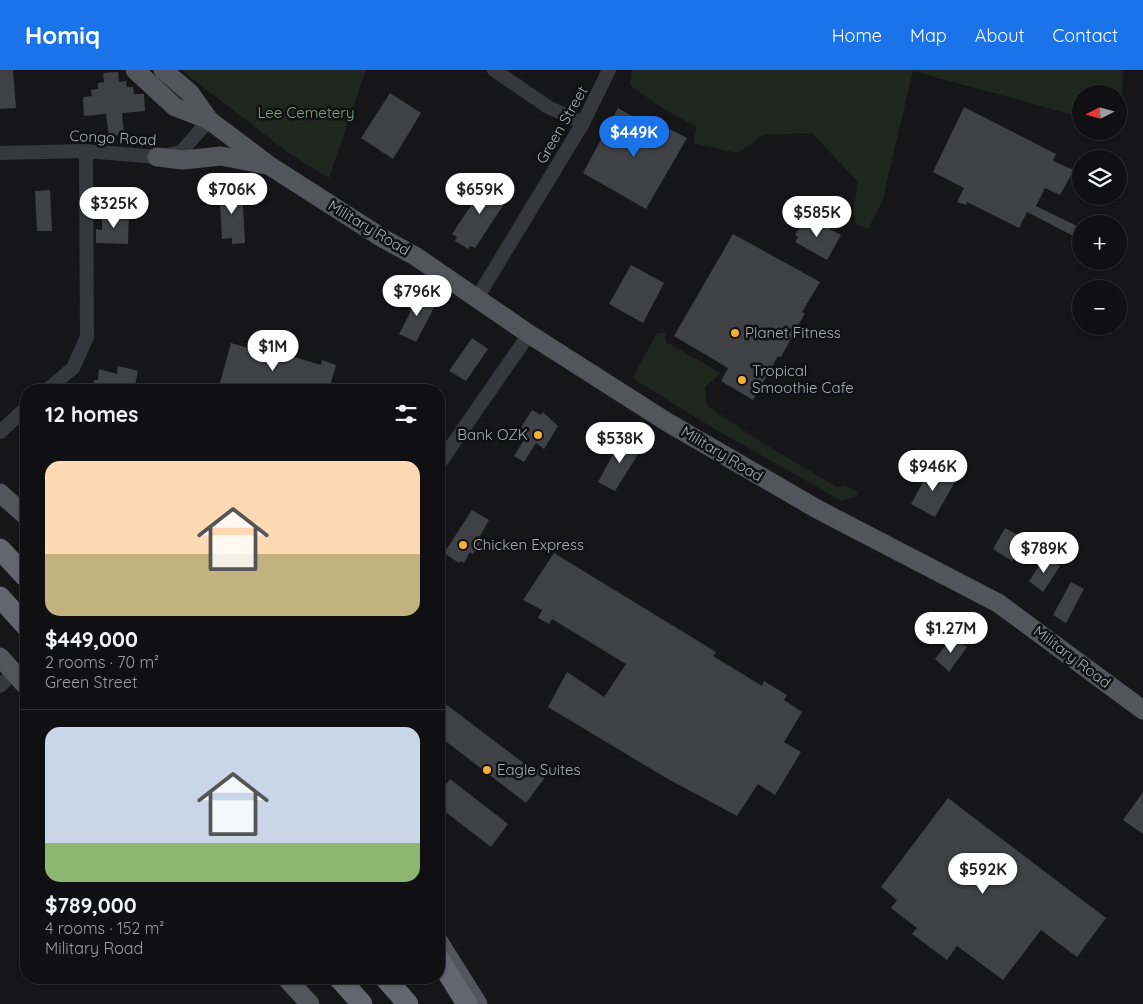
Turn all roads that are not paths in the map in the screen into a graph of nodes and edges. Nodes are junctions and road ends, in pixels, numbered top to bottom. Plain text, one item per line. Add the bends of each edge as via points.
1 (134, 70) edge
2 (162, 70) edge
3 (494, 70) edge
4 (610, 70) edge
5 (209, 120) junction
6 (583, 123) junction
7 (86, 151) junction
8 (0, 153) edge
9 (157, 157) junction
10 (270, 166) junction
11 (477, 298) junction
12 (529, 334) junction
13 (54, 384) edge
14 (20, 414) edge
15 (0, 432) edge
16 (445, 455) edge
17 (0, 493) edge
18 (20, 511) edge
19 (0, 549) edge
20 (20, 571) edge
21 (0, 597) edge
22 (20, 619) edge
23 (0, 657) edge
24 (20, 679) edge
25 (0, 686) edge
26 (1143, 710) edge
27 (445, 952) edge
28 (445, 969) edge
29 (292, 984) edge
30 (344, 984) edge
31 (390, 984) edge
32 (310, 1004) edge
33 (362, 1004) edge
34 (408, 1004) edge
35 (467, 1004) edge
36 (478, 1004) edge

1 - 5 main road, Military Road via 175,107
2 - 5 main road, Military Road via 190,93
3 - 6 street via 548,107
4 - 6 street, Green Street
5 - 9 street, Congo Road via 181,152
5 - 10 main road, Military Road
6 - 11 street, Green Street
7 - 8 street, Congo Road
7 - 9 street, Congo Road
7 - 13 street via 87,337 72,368
9 - 10 main road via 183,160 221,156
10 - 11 main road, Military Road
11 - 12 main road, Military Road
12 - 16 street
12 - 26 main road, Military Road via 759,476 998,602
14 - 15 street
17 - 18 main road
19 - 20 highway
21 - 22 highway
23 - 24 main road
24 - 25 street
27 - 36 main road
28 - 35 highway
29 - 32 main road
30 - 33 highway
31 - 34 highway

